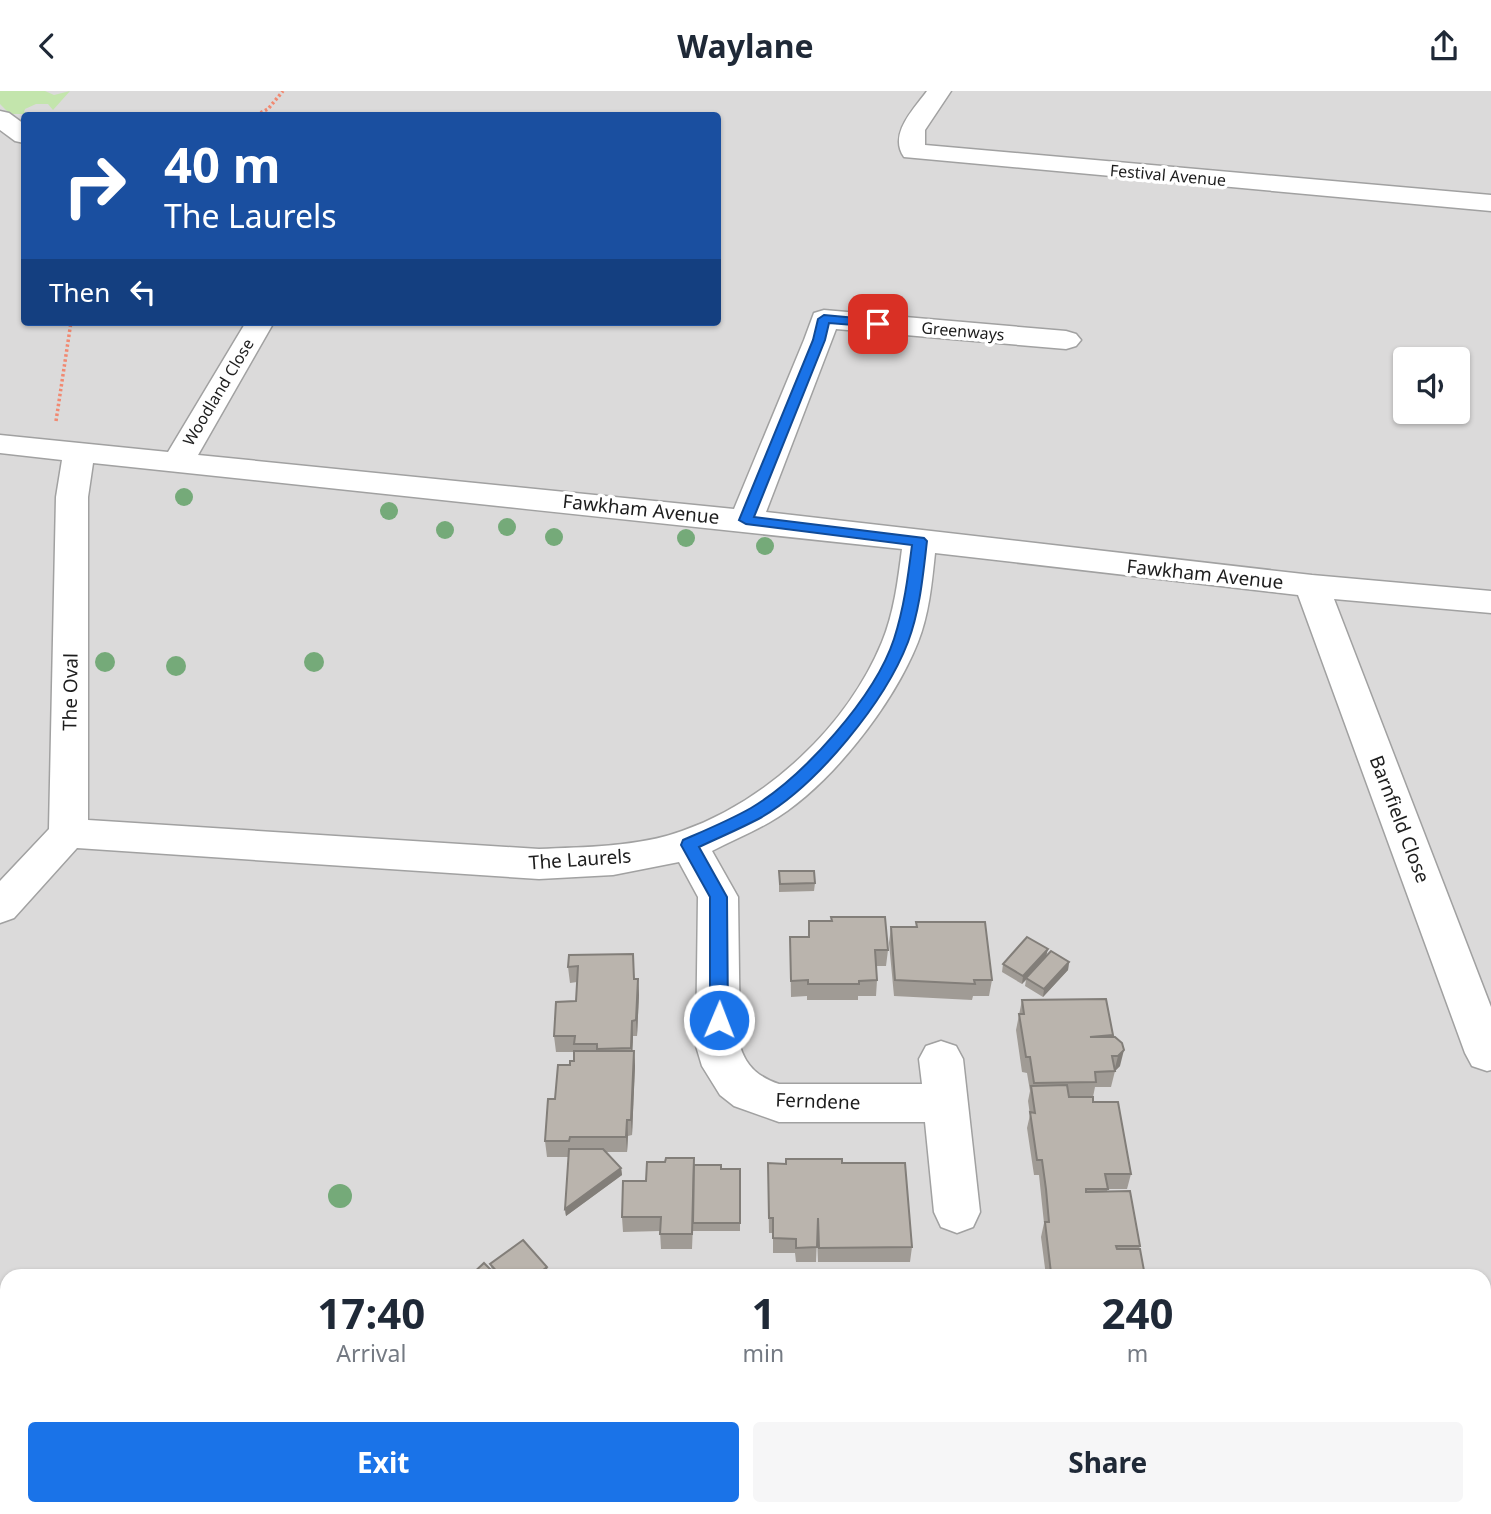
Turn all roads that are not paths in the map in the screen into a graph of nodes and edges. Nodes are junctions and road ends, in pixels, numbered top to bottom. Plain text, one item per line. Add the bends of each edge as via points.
1 (939, 91) edge
2 (0, 118) edge
3 (21, 134) edge
4 (1491, 204) edge
5 (258, 326) edge
6 (1066, 340) dead end
7 (0, 444) edge
8 (66, 450) junction
9 (177, 463) junction
10 (746, 520) junction
11 (920, 541) junction
12 (1312, 586) junction
13 (1491, 603) edge
14 (68, 833) junction
15 (689, 845) junction
16 (0, 907) edge
17 (1487, 1053) dead end
18 (941, 1059) dead end
19 (946, 1103) junction
20 (957, 1212) dead end

1 - 4 street, Festival Avenue via 912,130 914,152
2 - 3 street
5 - 9 street, Woodland Close
6 - 10 street, Greenways via 824,319
7 - 8 street, Fawkham Avenue
8 - 9 street, Fawkham Avenue
8 - 14 street, The Oval via 72,497
9 - 10 street, Fawkham Avenue
10 - 11 street, Fawkham Avenue
11 - 12 street, Fawkham Avenue
11 - 15 street, The Laurels via 913,595 900,642 848,729 810,771 758,811
12 - 13 street, Fawkham Avenue
12 - 17 street, Barnfield Close
14 - 15 street, The Laurels via 539,864 613,860
14 - 16 street
15 - 19 street, Ferndene via 719,897 718,1046 724,1066 736,1082 750,1093 779,1103
18 - 19 street
19 - 20 street

